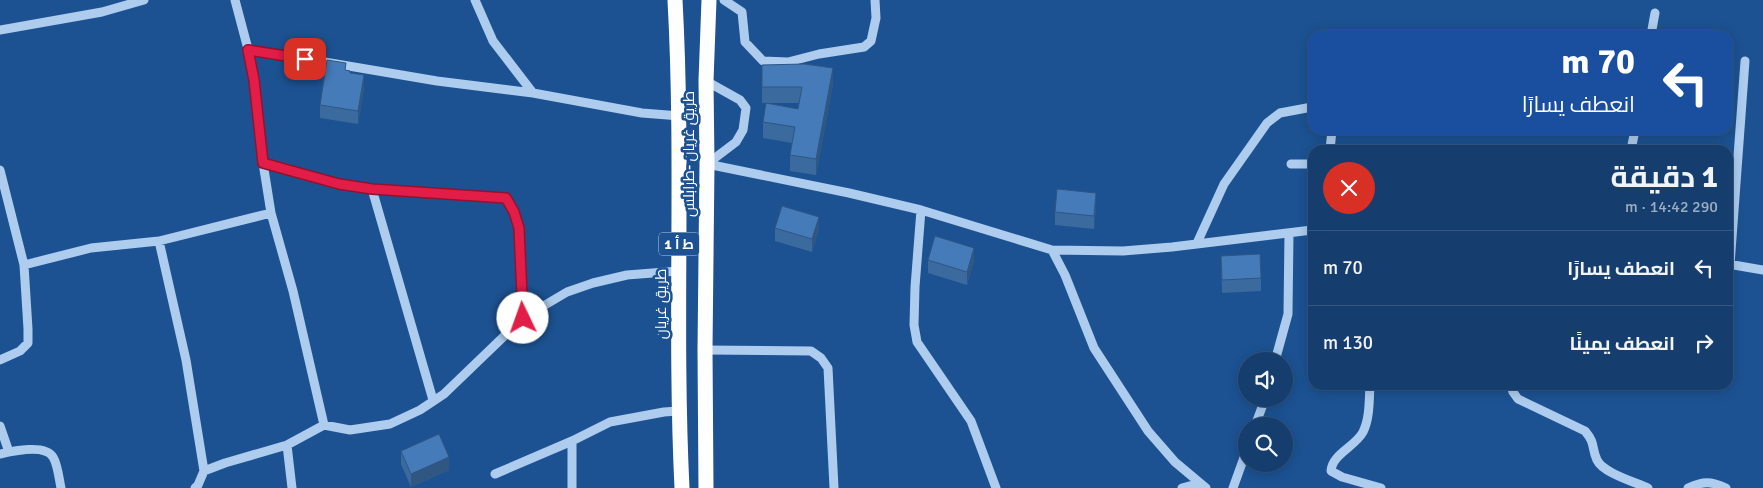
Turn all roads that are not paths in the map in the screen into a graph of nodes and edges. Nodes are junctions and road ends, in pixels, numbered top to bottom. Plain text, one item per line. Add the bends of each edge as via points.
1 (144, 0) edge
2 (235, 0) edge
3 (475, 0) edge
4 (675, 0) edge
5 (709, 0) edge
6 (724, 0) edge
7 (875, 0) edge
8 (1655, 13) dead end
9 (0, 30) edge
10 (1652, 30) edge
11 (248, 50) junction
12 (1745, 61) dead end
13 (706, 81) junction
14 (533, 93) junction
15 (1308, 108) edge
16 (680, 116) junction
17 (263, 163) junction
18 (707, 164) junction
19 (1291, 164) dead end
20 (1308, 164) edge
21 (0, 170) edge
22 (372, 189) junction
23 (921, 210) junction
24 (271, 213) junction
25 (1733, 214) edge
26 (1308, 231) edge
27 (1289, 233) junction
28 (159, 241) junction
29 (1198, 243) junction
30 (1052, 250) junction
31 (24, 265) junction
32 (1733, 266) edge
33 (1763, 270) edge
34 (678, 271) junction
35 (523, 318) junction
36 (705, 350) junction
37 (1277, 352) edge
38 (0, 360) edge
39 (1370, 390) edge
40 (1512, 390) edge
41 (433, 400) junction
42 (678, 412) junction
43 (0, 426) edge
44 (324, 426) junction
45 (572, 441) junction
46 (287, 445) junction
47 (4, 453) edge
48 (204, 471) junction
49 (1239, 472) edge
50 (495, 474) dead end
51 (1203, 485) edge
52 (61, 488) edge
53 (195, 488) edge
54 (292, 488) edge
55 (572, 488) edge
56 (682, 488) edge
57 (706, 488) edge
58 (834, 488) edge
59 (996, 488) edge
60 (1182, 488) edge
61 (1233, 488) edge
62 (1381, 488) edge
63 (1648, 488) edge
64 (1688, 488) edge
65 (1726, 488) edge

1 - 9 street via 102,12
2 - 11 street
3 - 14 street via 493,41
4 - 16 highway, طريق غريان / ط أ 1
5 - 13 highway, طريق غريان -طرابلس / ط أ 1
6 - 7 street via 742,12 746,42 763,61 788,62 864,47 871,41 876,18
8 - 10 street
11 - 14 street
11 - 17 street
12 - 25 street
13 - 18 highway, طريق غريان -طرابلس / ط أ 1
13 - 18 street via 740,100 746,108 743,130 736,142
14 - 16 street via 642,113
15 - 29 street via 1280,113 1266,123 1224,184
16 - 34 highway, طريق غريان / ط أ 1
17 - 22 street via 339,184
17 - 24 street
18 - 23 street
18 - 36 highway, طريق غريان -طرابلس / ط أ 1
19 - 20 street
21 - 31 street
22 - 35 street via 506,198 519,228
22 - 41 street
23 - 30 street
23 - 59 street via 915,287 917,342 971,421
24 - 28 street
24 - 44 street via 293,291
26 - 27 street
27 - 29 street
27 - 37 street via 1288,314
28 - 31 street via 91,248
28 - 48 street via 186,360
29 - 30 street via 1123,251
30 - 51 street via 1066,275 1094,348 1148,431 1175,462
31 - 38 street via 28,343 20,351
32 - 33 street
34 - 35 street via 627,275 593,283 567,292
34 - 42 highway, طريق غريان / ط أ 1
35 - 41 street via 465,375
36 - 57 highway, طريق غريان -طرابلس / ط أ 1
36 - 58 street via 811,351 821,358 828,368
39 - 62 street via 1363,432 1333,461 1331,471
40 - 63 street via 1518,399 1585,431 1592,439 1598,463
41 - 44 street via 390,424 350,430
42 - 45 street via 610,422
42 - 56 highway, طريق غريان / ط أ 1
43 - 47 street
44 - 46 street
45 - 50 street
45 - 55 street
46 - 48 street
46 - 54 street
47 - 52 street via 39,449 49,453 54,459
48 - 53 street
49 - 61 street
51 - 60 street
64 - 65 street via 1714,482

